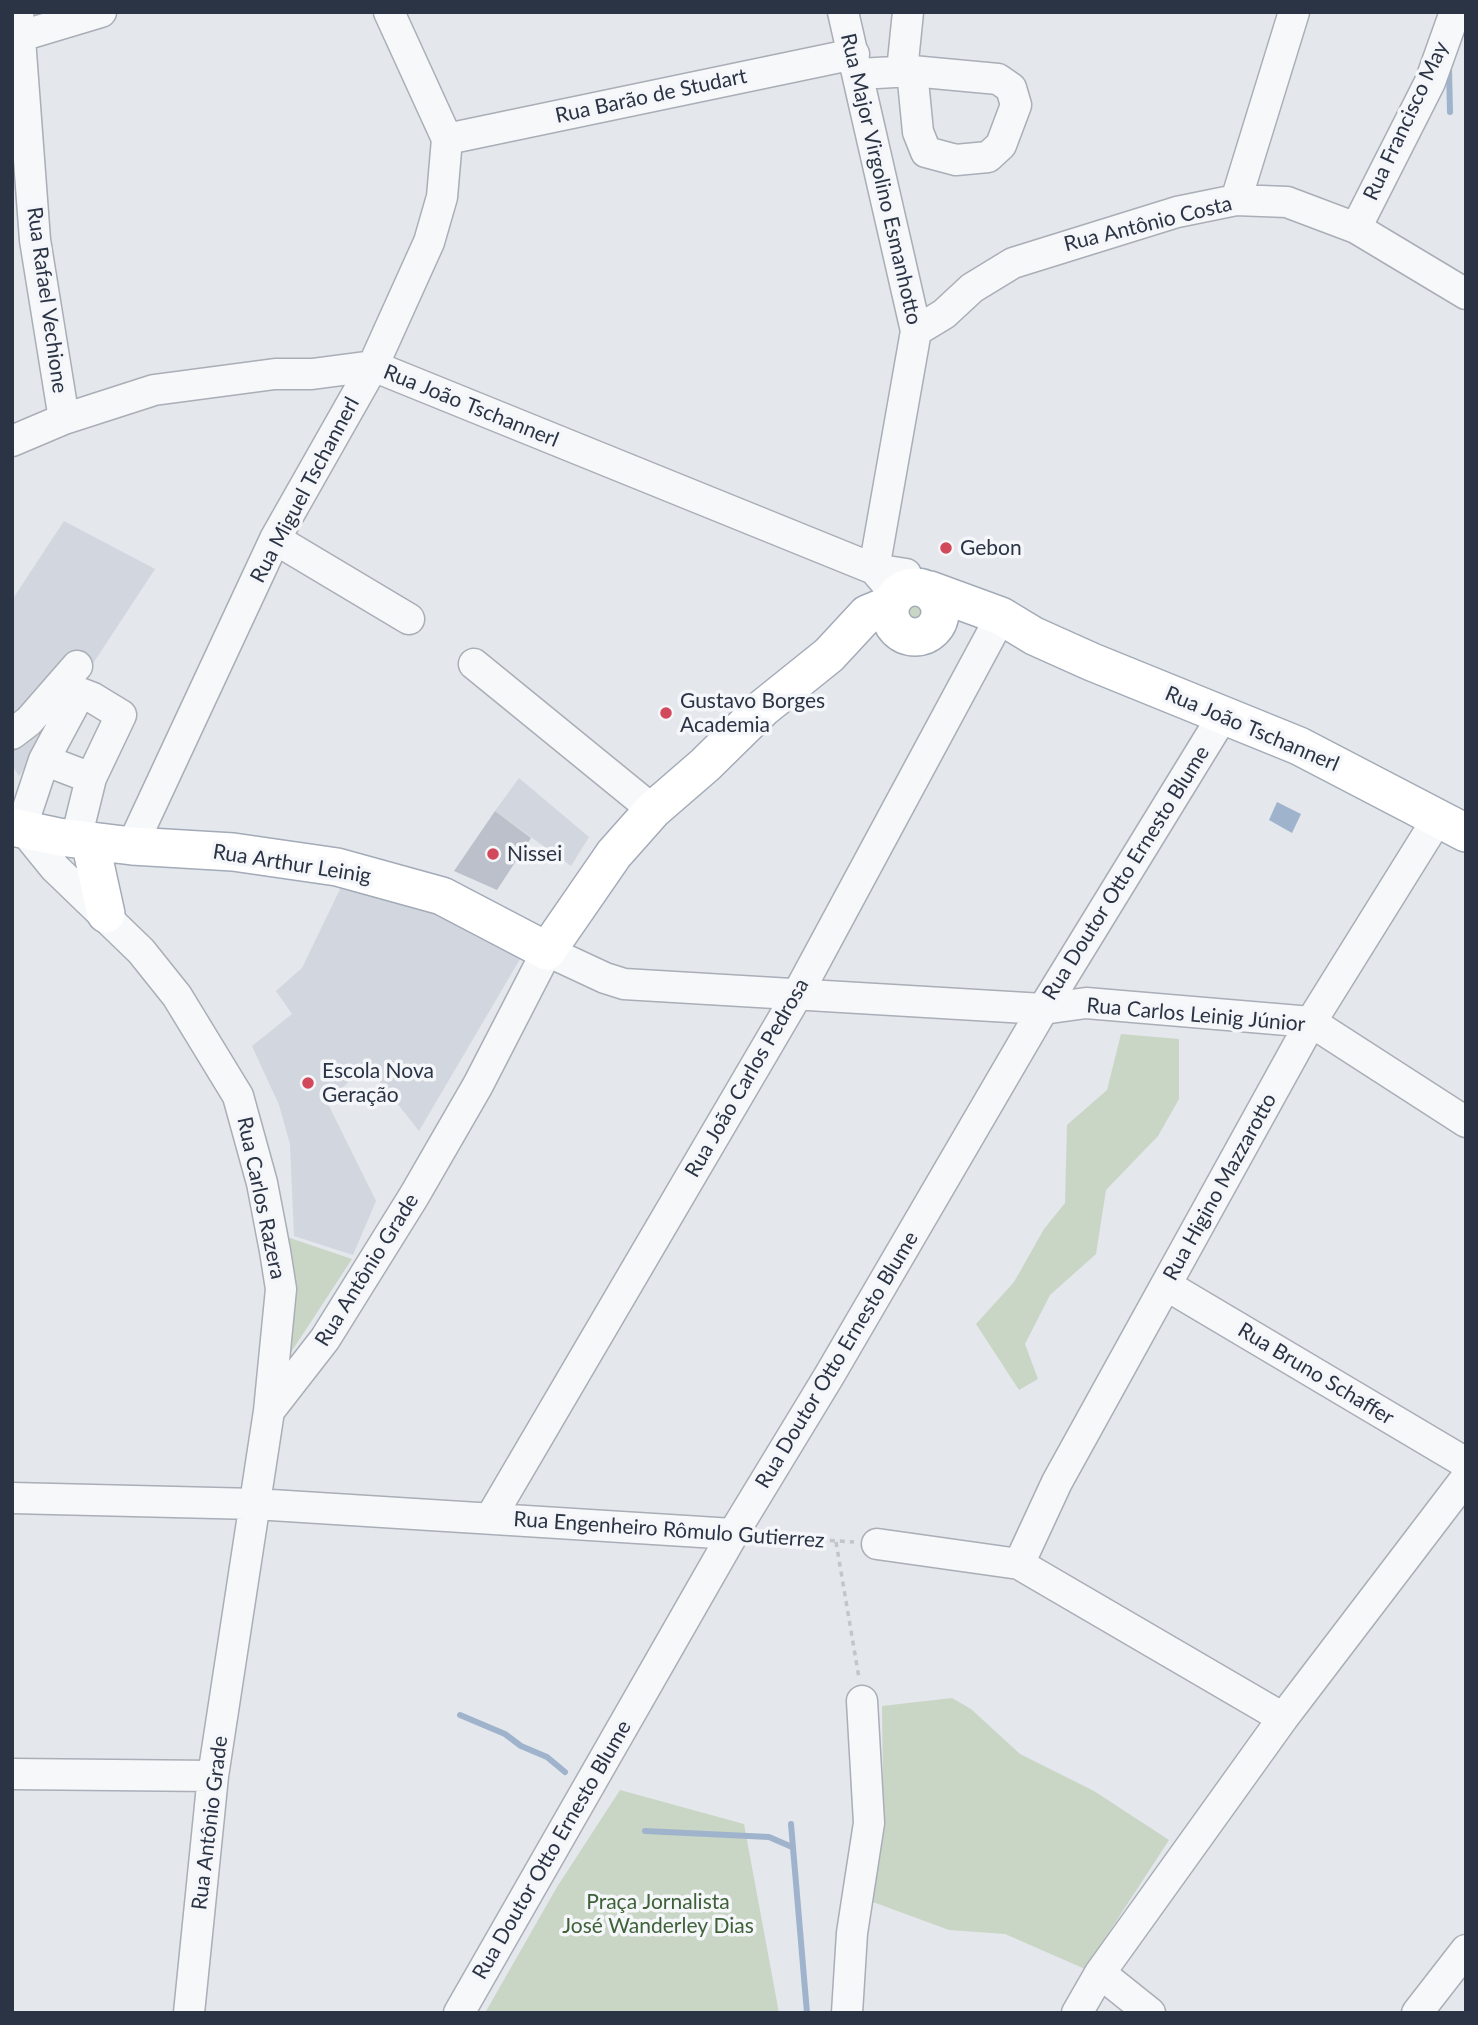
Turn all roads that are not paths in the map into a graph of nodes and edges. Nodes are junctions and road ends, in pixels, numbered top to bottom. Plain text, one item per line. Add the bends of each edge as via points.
1 (101, 12) edge
2 (389, 12) edge
3 (842, 12) edge
4 (908, 12) edge
5 (1294, 12) edge
6 (1455, 12) edge
7 (20, 24) edge
8 (856, 64) junction
9 (447, 139) junction
10 (1236, 200) junction
11 (1356, 228) junction
12 (1461, 284) edge
13 (916, 331) junction
14 (373, 366) junction
15 (64, 419) junction
16 (12, 441) edge
17 (275, 539) junction
18 (906, 597) junction
19 (409, 618) dead end
20 (992, 633) junction
21 (1034, 636) junction
22 (474, 664) dead end
23 (77, 666) dead end
24 (1224, 714) junction
25 (12, 734) edge
26 (44, 760) junction
27 (91, 778) junction
28 (653, 810) junction
29 (15, 823) edge
30 (1452, 825) edge
31 (83, 840) junction
32 (132, 846) junction
33 (106, 914) junction
34 (547, 951) junction
35 (605, 978) junction
36 (526, 995) junction
37 (797, 995) junction
38 (1043, 1009) junction
39 (1311, 1022) junction
40 (1466, 1122) edge
41 (1166, 1285) junction
42 (270, 1411) junction
43 (1466, 1463) edge
44 (1466, 1478) edge
45 (12, 1498) edge
46 (256, 1504) junction
47 (491, 1517) junction
48 (733, 1534) junction
49 (877, 1544) road end
50 (1019, 1564) junction
51 (862, 1701) road end
52 (1283, 1718) junction
53 (12, 1774) edge
54 (213, 1776) junction
55 (1466, 1950) edge
56 (1100, 1973) junction
57 (189, 2013) edge
58 (459, 2013) edge
59 (847, 2013) edge
60 (1077, 2013) edge
61 (1150, 2013) edge
62 (1417, 2013) edge

1 - 7 street
2 - 9 street, Rua Miguel Tschannerl
3 - 8 street, Rua Major Virgolino Esmanhotto
4 - 8 street, Rua Barão de Studart via 907,71
5 - 10 street
6 - 11 street, Rua Francisco May via 1430,82
7 - 15 street, Rua Rafael Vechione via 34,240
8 - 9 street, Rua Barão de Studart
8 - 13 street, Rua Major Virgolino Esmanhotto
9 - 14 street, Rua Miguel Tschannerl via 442,197 429,242
10 - 11 street, Rua Antônio Costa via 1287,202
10 - 13 street, Rua Antônio Costa via 1177,212 1013,263
11 - 12 street, Rua Antônio Costa
13 - 18 street, Rua Major Virgolino Esmanhotto via 899,428
14 - 15 street, Rua João Tschannerl via 154,390
14 - 17 street, Rua Miguel Tschannerl
14 - 18 street, Rua João Tschannerl
15 - 16 street, Rua João Tschannerl
17 - 19 street
17 - 32 street, Rua Miguel Tschannerl
18 - 20 main road, Rua João Tschannerl
18 - 21 main road, Rua João Tschannerl via 1001,616
18 - 28 main road, Rua Antônio Grade via 867,614 829,655 763,708
20 - 21 main road, Rua João Tschannerl
20 - 37 street, Rua João Carlos Pedrosa
21 - 24 main road, Rua João Tschannerl
22 - 28 street
23 - 25 street
24 - 30 main road, Rua João Tschannerl via 1340,766
24 - 38 street, Rua Doutor Otto Ernesto Blume
26 - 27 street
26 - 27 street via 80,693 87,695 121,715
26 - 29 street
27 - 31 street
28 - 34 main road, Rua Antônio Grade via 614,854
29 - 31 main road, Rua Arthur Leinig
29 - 33 street, Rua Carlos Razera via 55,868
30 - 39 street, Rua Higino Mazzarotto
31 - 32 main road, Rua Arthur Leinig
31 - 33 main road
32 - 34 main road, Rua Arthur Leinig via 297,860 403,883 442,896
33 - 42 street, Rua Carlos Razera via 177,996 238,1096 262,1183 281,1289
34 - 35 street, Rua Carlos Leinig Júnior
34 - 36 street, Rua Antônio Grade
35 - 36 street, Rua Carlos Leinig Júnior via 563,979
35 - 37 street, Rua Carlos Leinig Júnior via 624,984
36 - 42 street, Rua Antônio Grade via 364,1278
37 - 38 street, Rua Carlos Leinig Júnior
37 - 47 street, Rua João Carlos Pedrosa
38 - 39 street, Rua Carlos Leinig Júnior via 1086,1003
38 - 48 street, Rua Doutor Otto Ernesto Blume
39 - 40 street, Rua Carlos Leinig Júnior
39 - 41 street, Rua Higino Mazzarotto
41 - 43 street, Rua Bruno Schaffer
41 - 50 street, Rua Higino Mazzarotto via 1057,1482
42 - 46 street, Rua Antônio Grade
44 - 52 street
45 - 46 street, Rua Engenheiro Rômulo Gutierrez
46 - 47 street, Rua Engenheiro Rômulo Gutierrez
46 - 54 street, Rua Antônio Grade
47 - 48 street, Rua Engenheiro Rômulo Gutierrez
48 - 58 street, Rua Doutor Otto Ernesto Blume
49 - 50 street
50 - 52 street
51 - 59 street via 870,1823 852,1933
52 - 56 street
53 - 54 street
54 - 57 street, Rua Antônio Grade
55 - 62 street
56 - 60 street
56 - 61 street

